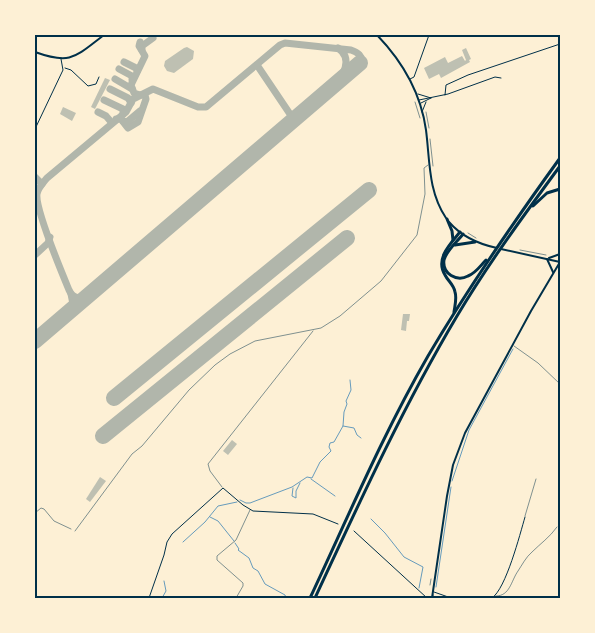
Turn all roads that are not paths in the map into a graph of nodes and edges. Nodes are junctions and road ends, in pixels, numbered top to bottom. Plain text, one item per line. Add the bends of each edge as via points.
1 (104, 35) edge
2 (377, 35) edge
3 (429, 35) edge
4 (560, 44) edge
5 (35, 52) edge
6 (62, 59) junction
7 (64, 67) junction
8 (99, 77) dead end
9 (501, 78) dead end
10 (410, 80) junction
11 (416, 93) junction
12 (445, 95) junction
13 (431, 98) junction
14 (418, 101) junction
15 (426, 102) junction
16 (422, 113) junction
17 (35, 130) edge
18 (560, 158) edge
19 (429, 164) junction
20 (560, 166) edge
21 (560, 189) edge
22 (526, 213) junction
23 (447, 219) junction
24 (462, 233) junction
25 (453, 241) junction
26 (475, 242) junction
27 (454, 245) junction
28 (493, 252) junction
29 (560, 254) edge
30 (547, 259) junction
31 (560, 262) edge
32 (553, 272) junction
33 (454, 314) junction
34 (314, 330) junction
35 (513, 345) junction
36 (560, 384) edge
37 (536, 479) dead end
38 (223, 488) junction
39 (250, 510) junction
40 (525, 517) joint
41 (338, 524) dead end
42 (557, 527) dead end
43 (75, 531) road end
44 (354, 531) dead end
45 (502, 590) junction
46 (433, 592) junction
47 (505, 594) junction
48 (496, 596) junction
49 (149, 598) edge
50 (236, 598) edge
51 (310, 598) edge
52 (314, 598) edge
53 (427, 598) edge
54 (434, 598) edge
55 (451, 598) edge
56 (492, 598) edge

1 - 6 main road via 78,54
2 - 10 main road
3 - 10 street via 414,77
4 - 12 street via 468,75 446,85
5 - 6 main road
6 - 7 street
7 - 8 street via 88,86 96,84
7 - 17 street
9 - 12 street via 495,77
10 - 11 main road
11 - 13 street
11 - 14 main road
12 - 13 street
13 - 14 street
13 - 15 street
14 - 15 street
14 - 16 main road
15 - 16 street
16 - 19 main road
18 - 28 highway
19 - 23 main road via 433,192
19 - 34 lane via 424,168 425,194 416,238 392,269 366,294 340,316
20 - 22 highway
21 - 22 highway via 547,193
22 - 52 highway via 457,316 411,399
23 - 24 main road
23 - 25 highway
24 - 25 highway
24 - 26 main road
24 - 27 highway
25 - 33 highway via 441,264 456,293
26 - 27 highway
26 - 30 main road
27 - 28 highway via 447,253 444,265 450,275 459,278 476,271
28 - 33 highway
29 - 30 main road
30 - 31 main road
30 - 32 main road
31 - 32 main road
32 - 35 main road
33 - 51 highway via 427,357 392,425
34 - 38 lane via 208,464
34 - 43 lane via 255,341 215,365 132,454
35 - 36 lane
35 - 46 main road via 465,433 453,465
37 - 40 lane
38 - 39 street
38 - 49 street via 172,534
39 - 41 street via 313,514
39 - 50 lane via 236,540 217,556 243,583
40 - 45 street
42 - 47 lane via 530,554
44 - 53 street
45 - 47 lane
45 - 48 street
46 - 54 main road
46 - 55 street
47 - 48 lane
48 - 56 street

